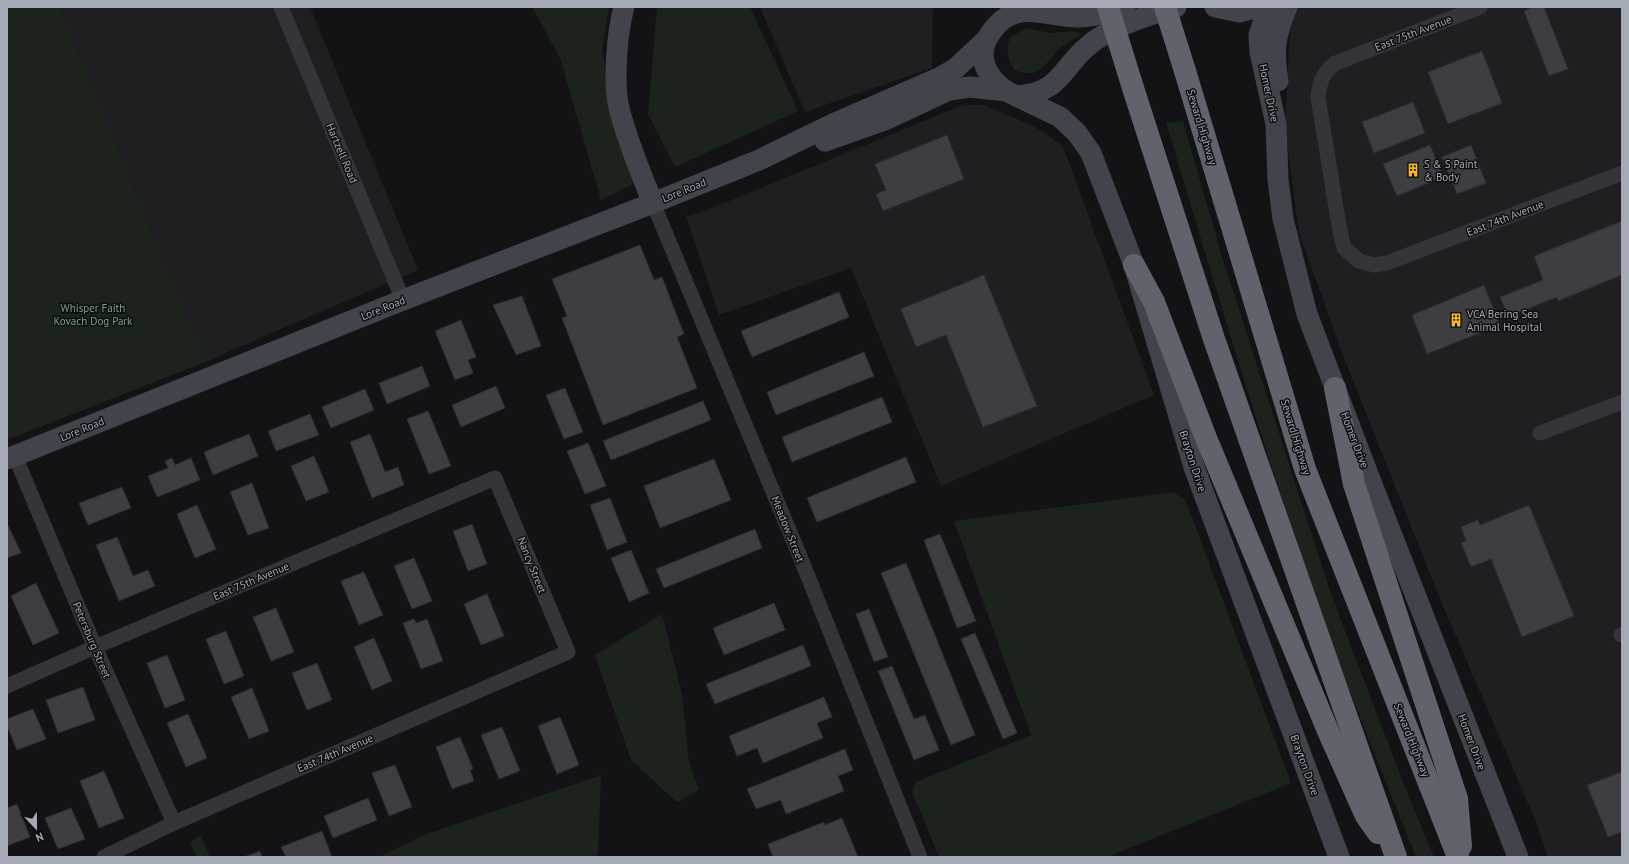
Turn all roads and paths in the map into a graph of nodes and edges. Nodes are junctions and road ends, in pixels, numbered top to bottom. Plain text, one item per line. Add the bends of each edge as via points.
1 (282, 7) edge
2 (624, 7) edge
3 (998, 7) edge
4 (1108, 7) edge
5 (1125, 7) edge
6 (1166, 7) edge
7 (1176, 7) edge
8 (1215, 7) edge
9 (1259, 7) edge
10 (1268, 7) edge
11 (1287, 7) edge
12 (1480, 7) edge
13 (989, 36) junction
14 (1011, 93) junction
15 (1276, 124) junction
16 (759, 160) junction
17 (1622, 173) edge
18 (654, 203) junction
19 (1387, 263) joint
20 (1134, 265) junction
21 (403, 300) junction
22 (1335, 388) junction
23 (1622, 402) edge
24 (1540, 433) dead end
25 (11, 457) edge
26 (495, 478) joint
27 (95, 647) junction
28 (568, 652) joint
29 (7, 686) edge
30 (174, 822) junction
31 (104, 857) edge
32 (920, 857) edge
33 (1338, 857) edge
34 (1396, 857) edge
35 (1458, 857) edge
36 (1462, 857) edge
37 (1518, 857) edge

1 - 21 street, Hartzell Road
2 - 18 street via 616,59 619,106 636,160
3 - 13 street
4 - 34 highway, bridge via 1214,339
5 - 13 street, Lore Road via 1093,17 1024,11 1009,15
6 - 35 highway, Seward Highway, bridge via 1305,469
7 - 14 street via 1102,36 1080,53 1053,85 1039,92
8 - 9 street via 1238,12
10 - 15 street, Homer Drive via 1259,35 1260,52
11 - 15 street via 1276,39 1279,100
12 - 19 street, East 75th Avenue via 1345,59 1327,69 1320,81 1318,97 1344,248 1359,261 1374,266
13 - 14 street via 983,53 986,66 995,82
13 - 16 street, Lore Road via 955,69 939,78 833,124
14 - 16 street, Lore Road via 970,87 949,90 873,125
14 - 20 street, Brayton Drive via 1060,117 1084,142 1091,153
15 - 22 street, Homer Drive via 1278,180 1287,234 1307,314
16 - 18 street, Lore Road
17 - 19 street, East 74th Avenue
18 - 21 street, Lore Road
18 - 32 street, Meadow Street
20 - 33 street, Brayton Drive via 1194,467
20 - 34 highway via 1154,302 1206,438 1328,731 1366,816
21 - 25 street, Lore Road
22 - 36 highway via 1354,484 1457,799
22 - 37 street, Homer Drive
23 - 24 street
25 - 27 street, Petersburg Street
26 - 27 street, East 75th Avenue
26 - 28 street, Nancy Street
27 - 29 street, East 75th Avenue
27 - 30 street, Petersburg Street
28 - 30 street, East 74th Avenue
30 - 31 street, East 74th Avenue

